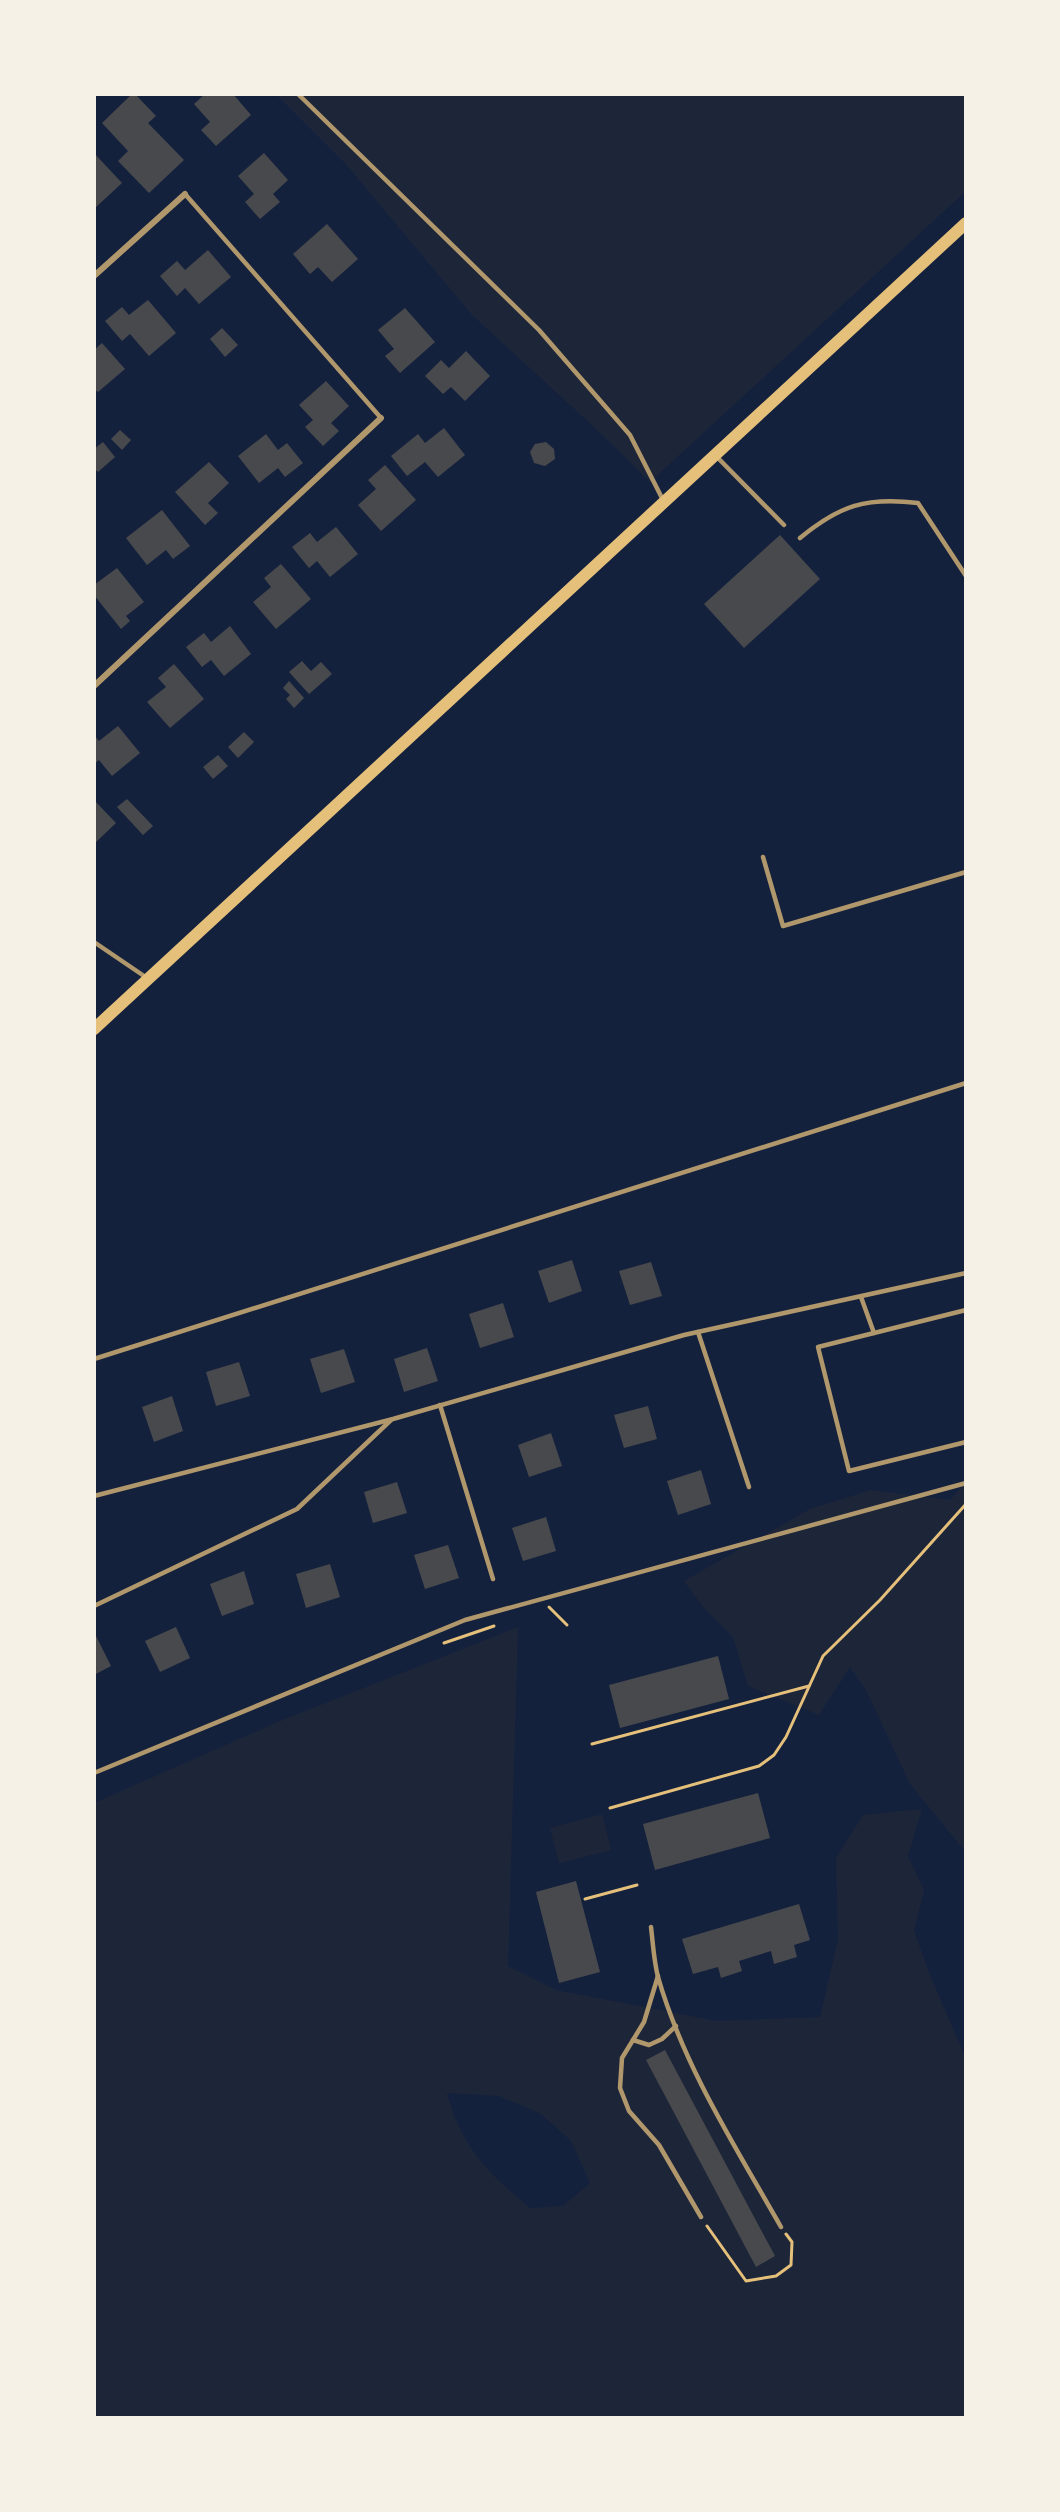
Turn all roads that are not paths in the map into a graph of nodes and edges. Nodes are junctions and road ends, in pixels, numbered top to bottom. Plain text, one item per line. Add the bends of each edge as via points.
1 (298, 94) edge
2 (185, 194) joint
3 (966, 223) edge
4 (94, 276) edge
5 (381, 418) joint
6 (715, 455) junction
7 (664, 502) junction
8 (784, 525) dead end
9 (800, 538) dead end
10 (966, 576) edge
11 (94, 686) edge
12 (763, 857) dead end
13 (966, 872) edge
14 (94, 942) edge
15 (148, 979) junction
16 (94, 1029) edge
17 (966, 1083) edge
18 (966, 1272) edge
19 (861, 1297) junction
20 (966, 1310) edge
21 (698, 1332) junction
22 (874, 1333) junction
23 (94, 1359) edge
24 (440, 1405) junction
25 (393, 1419) junction
26 (966, 1442) edge
27 (966, 1483) edge
28 (749, 1487) dead end
29 (94, 1496) edge
30 (493, 1579) dead end
31 (94, 1606) edge
32 (94, 1773) edge
33 (651, 1927) dead end
34 (658, 1976) junction
35 (676, 2026) junction
36 (633, 2040) junction
37 (700, 2217) road end
38 (781, 2227) road end

1 - 7 lane via 539,330 630,435
2 - 4 street
2 - 5 lane
3 - 6 main road
5 - 11 street
6 - 7 main road
6 - 8 lane
7 - 15 main road
9 - 10 lane via 824,518 854,505 892,500 918,503
12 - 13 lane via 783,926
14 - 15 lane
15 - 16 main road
17 - 23 lane
18 - 19 lane
19 - 21 lane
19 - 22 lane
20 - 22 lane
21 - 24 lane
21 - 28 lane
22 - 26 lane via 818,1347 849,1471
24 - 25 lane
24 - 30 lane
25 - 29 lane
25 - 31 lane via 297,1509
27 - 32 lane via 465,1620
33 - 34 lane
34 - 35 lane
34 - 36 lane via 644,2022
35 - 36 lane via 649,2045
35 - 38 lane via 717,2115
36 - 37 lane via 622,2058 620,2088 629,2111 659,2145

